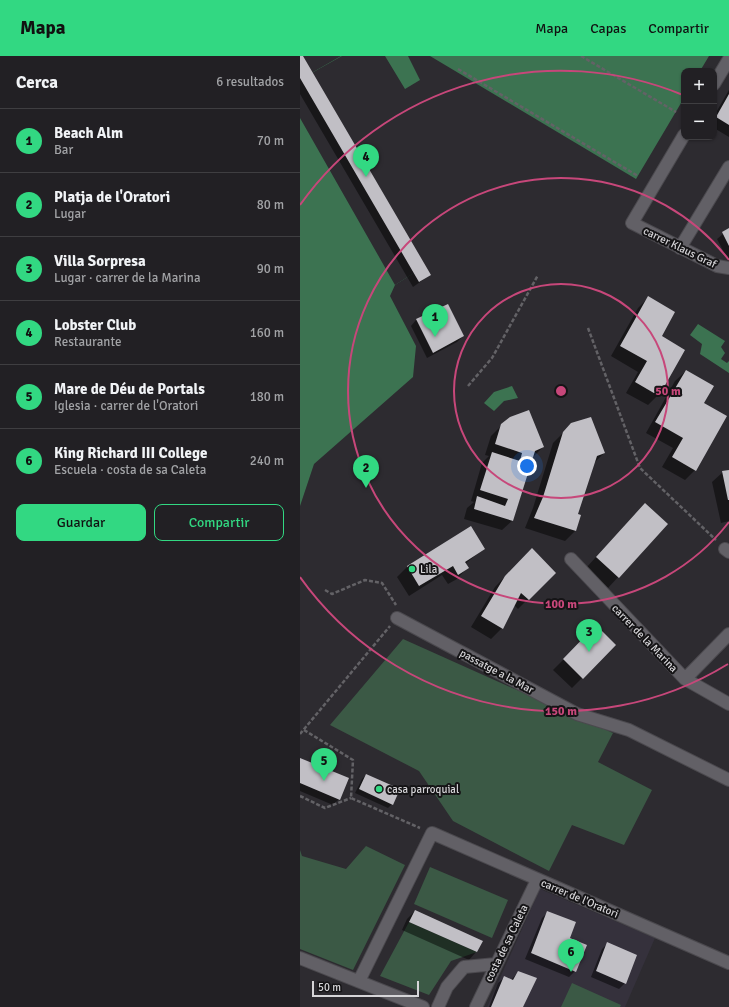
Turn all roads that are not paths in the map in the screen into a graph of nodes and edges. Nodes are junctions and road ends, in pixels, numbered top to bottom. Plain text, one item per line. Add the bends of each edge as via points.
1 (729, 59) edge
2 (717, 79) edge
3 (681, 140) edge
4 (729, 167) edge
5 (680, 248) junction
6 (729, 268) edge
7 (571, 559) dead end
8 (397, 618) road end
9 (729, 634) edge
10 (685, 679) junction
11 (729, 704) edge
12 (729, 780) edge
13 (537, 880) junction
14 (729, 953) edge
15 (716, 957) junction
16 (300, 958) edge
17 (729, 963) edge
18 (496, 964) junction
19 (359, 980) junction
20 (423, 1007) edge
21 (438, 1007) edge
22 (476, 1007) edge

1 - 2 street
3 - 5 street, carrer Klaus Graf via 632,223
4 - 5 street
5 - 6 street, carrer Klaus Graf via 717,266
7 - 10 street, carrer de la Marina
8 - 12 street, passatge a la Mar via 577,714 629,730
9 - 10 street
10 - 11 street, carrer de la Marina
13 - 15 street, carrer de l'Oratori
13 - 18 street, costa de sa Caleta
13 - 19 street, carrer de l'Oratori via 432,833
14 - 15 street
15 - 17 street, carrer de l'Oratori
16 - 19 street
18 - 21 street via 464,967 447,987
18 - 22 street, costa de sa Caleta
19 - 20 street

